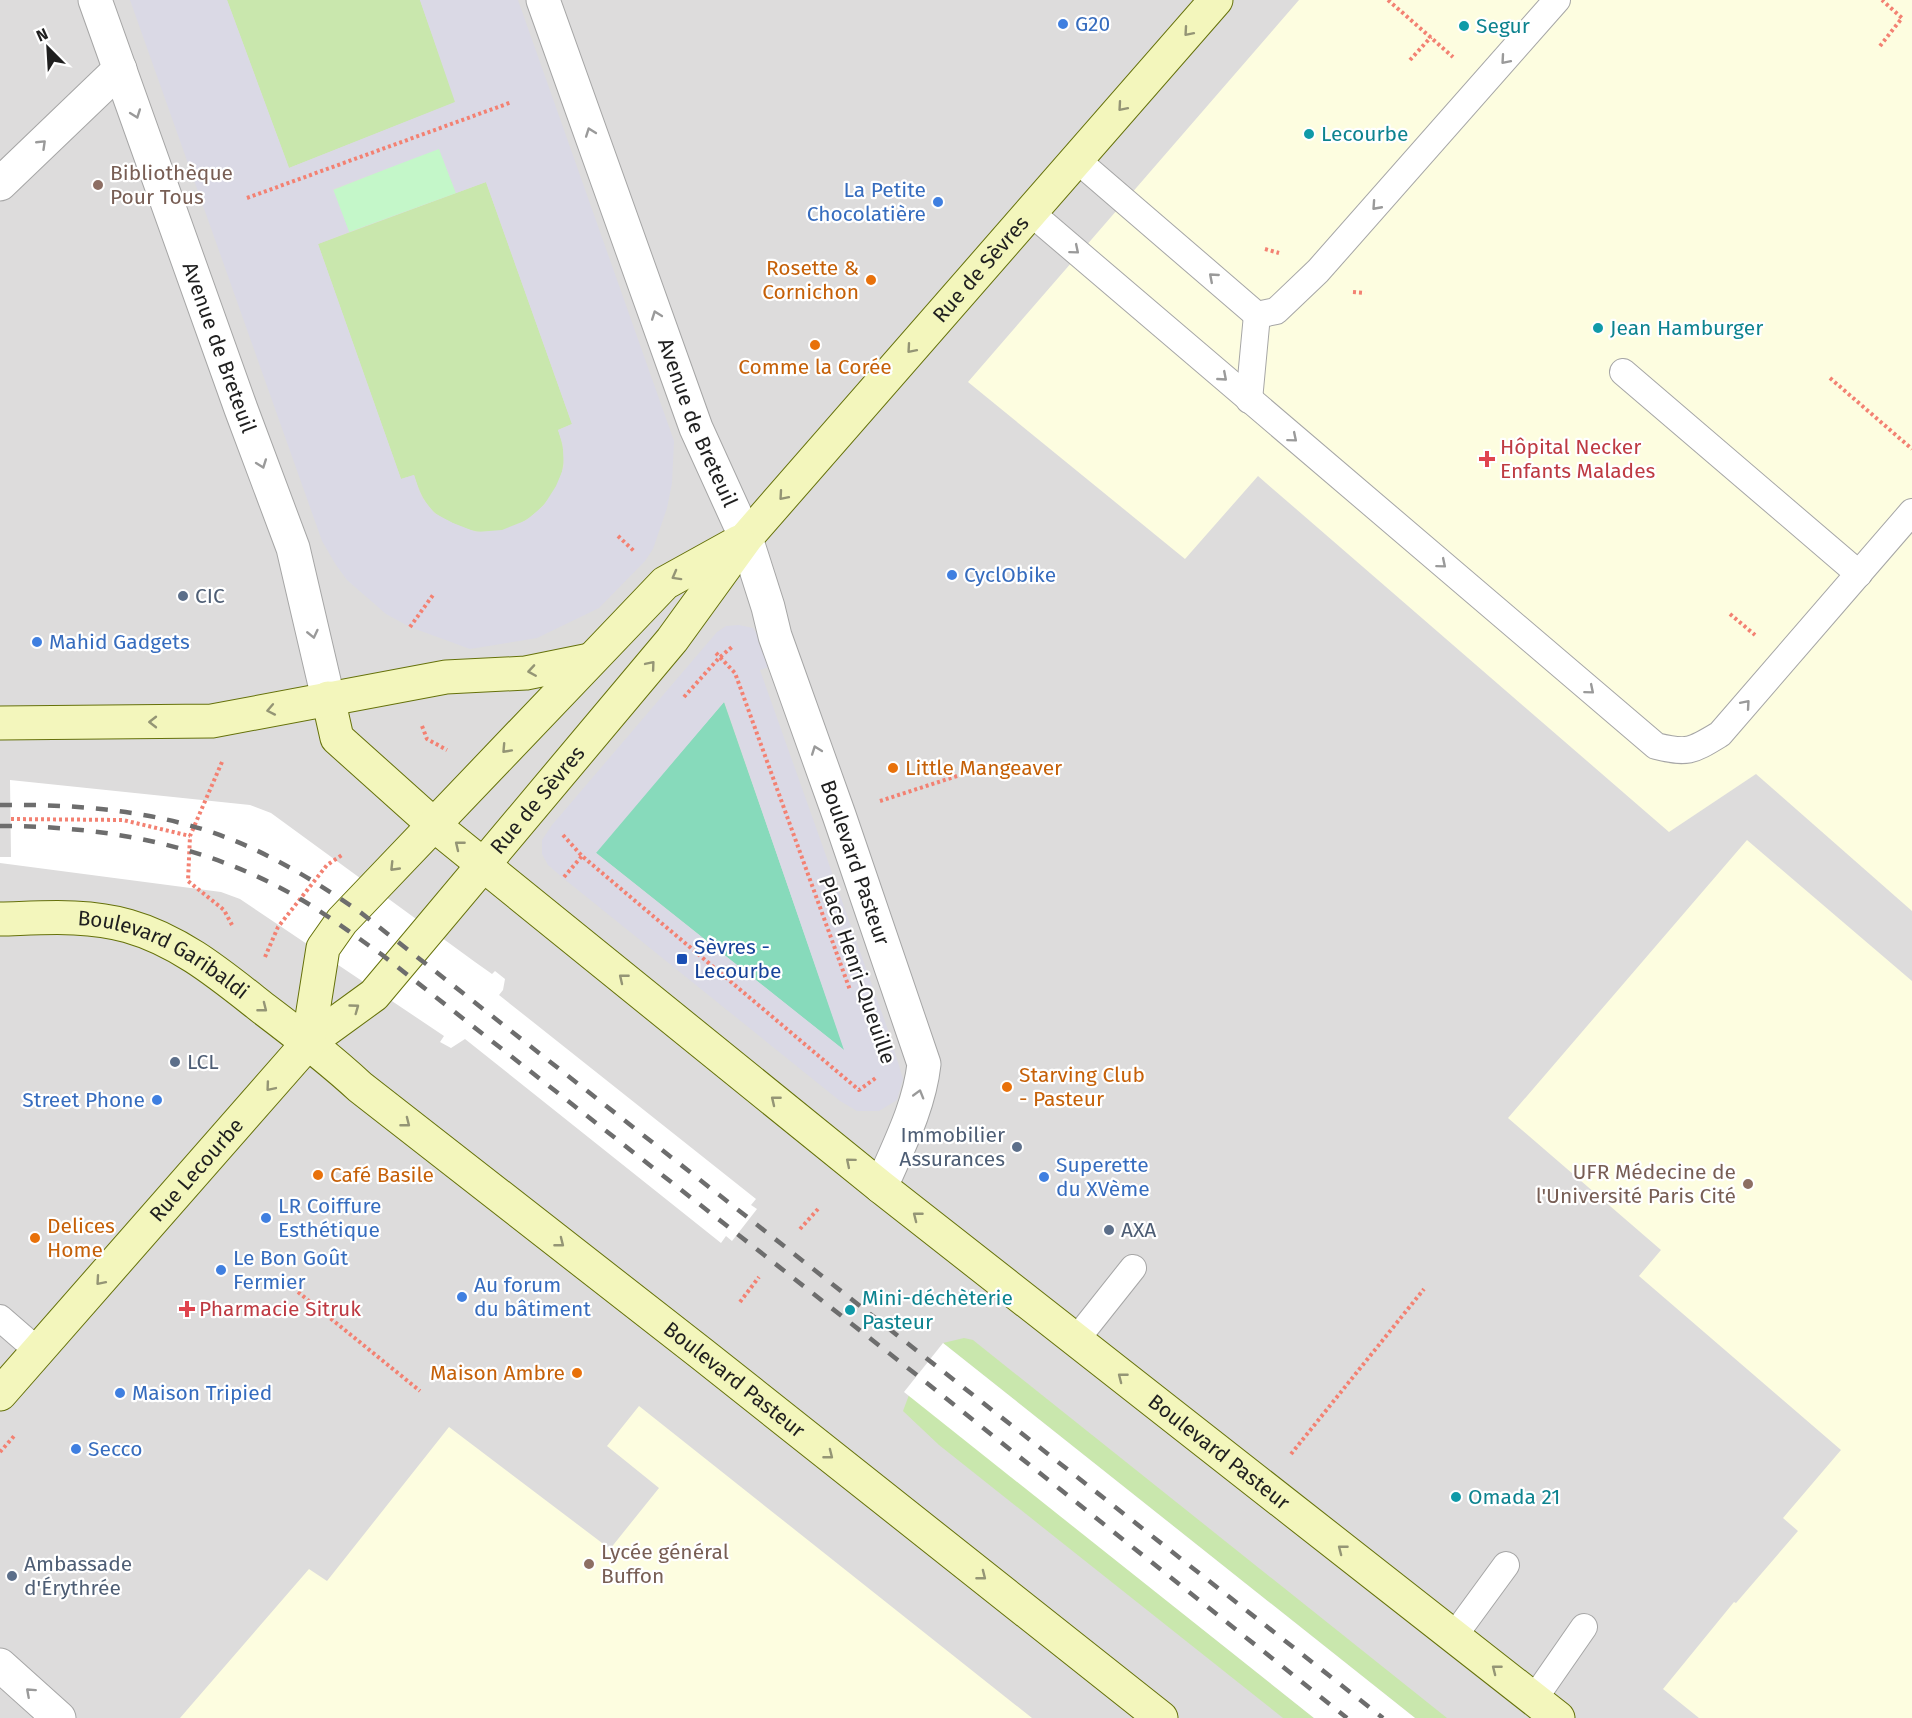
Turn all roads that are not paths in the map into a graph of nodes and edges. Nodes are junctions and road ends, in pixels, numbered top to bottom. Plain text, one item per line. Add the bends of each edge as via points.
1 (95, 0) edge
2 (543, 0) edge
3 (1216, 0) edge
4 (1557, 0) edge
5 (120, 69) junction
6 (1077, 160) junction
7 (0, 184) edge
8 (1030, 212) junction
9 (1257, 315) junction
10 (1623, 372) dead end
11 (1248, 400) junction
12 (1912, 512) edge
13 (746, 538) junction
14 (1859, 574) junction
15 (590, 660) junction
16 (328, 698) junction
17 (0, 723) edge
18 (434, 825) junction
19 (484, 865) junction
20 (0, 919) edge
21 (308, 1043) junction
22 (881, 1187) junction
23 (1133, 1268) dead end
24 (0, 1318) edge
25 (1075, 1341) junction
26 (38, 1352) junction
27 (0, 1394) edge
28 (1506, 1565) dead end
29 (1584, 1627) dead end
30 (1454, 1636) junction
31 (0, 1665) edge
32 (1546, 1708) edge
33 (60, 1718) edge
34 (1161, 1718) edge

1 - 5 street, Avenue de Breteuil
13 -> 2 street, Avenue de Breteuil via 696,428
3 -> 6 main road, Rue de Sèvres
4 -> 9 lane via 1318,271 1276,311
7 -> 5 street
5 -> 16 street, Avenue de Breteuil via 292,548
6 - 8 main road, Rue de Sèvres
9 -> 6 lane
8 -> 11 lane
8 -> 13 main road, Rue de Sèvres
9 - 11 lane
10 - 14 lane
11 -> 14 lane via 1656,746 1679,752 1698,747 1720,734
12 - 14 lane
13 -> 15 main road, Rue de Sèvres via 665,583
19 -> 13 main road, Rue de Sèvres via 672,640
22 -> 13 street, Boulevard Pasteur via 915,1109 924,1064 775,636
15 -> 16 main road via 526,672 446,677
15 -> 18 main road, Rue de Sèvres
16 -> 17 main road via 212,721
16 - 18 main road via 337,738
19 -> 18 main road, Boulevard Pasteur
18 -> 21 main road, Rue de Sèvres via 342,921 323,948
21 -> 19 main road, Rue de Sèvres via 374,994
22 -> 19 main road, Boulevard Pasteur
20 -> 21 main road, Boulevard Garibaldi via 87,918 127,925 162,938 204,963
21 -> 26 main road, Rue Lecourbe
21 -> 34 main road, Boulevard Pasteur via 360,1088
25 -> 22 main road, Boulevard Pasteur
23 - 25 lane
24 - 26 lane
30 -> 25 main road, Boulevard Pasteur
26 - 27 main road, Rue Lecourbe
28 - 30 lane
29 - 32 lane
32 -> 30 main road, Boulevard Pasteur
33 -> 31 street

